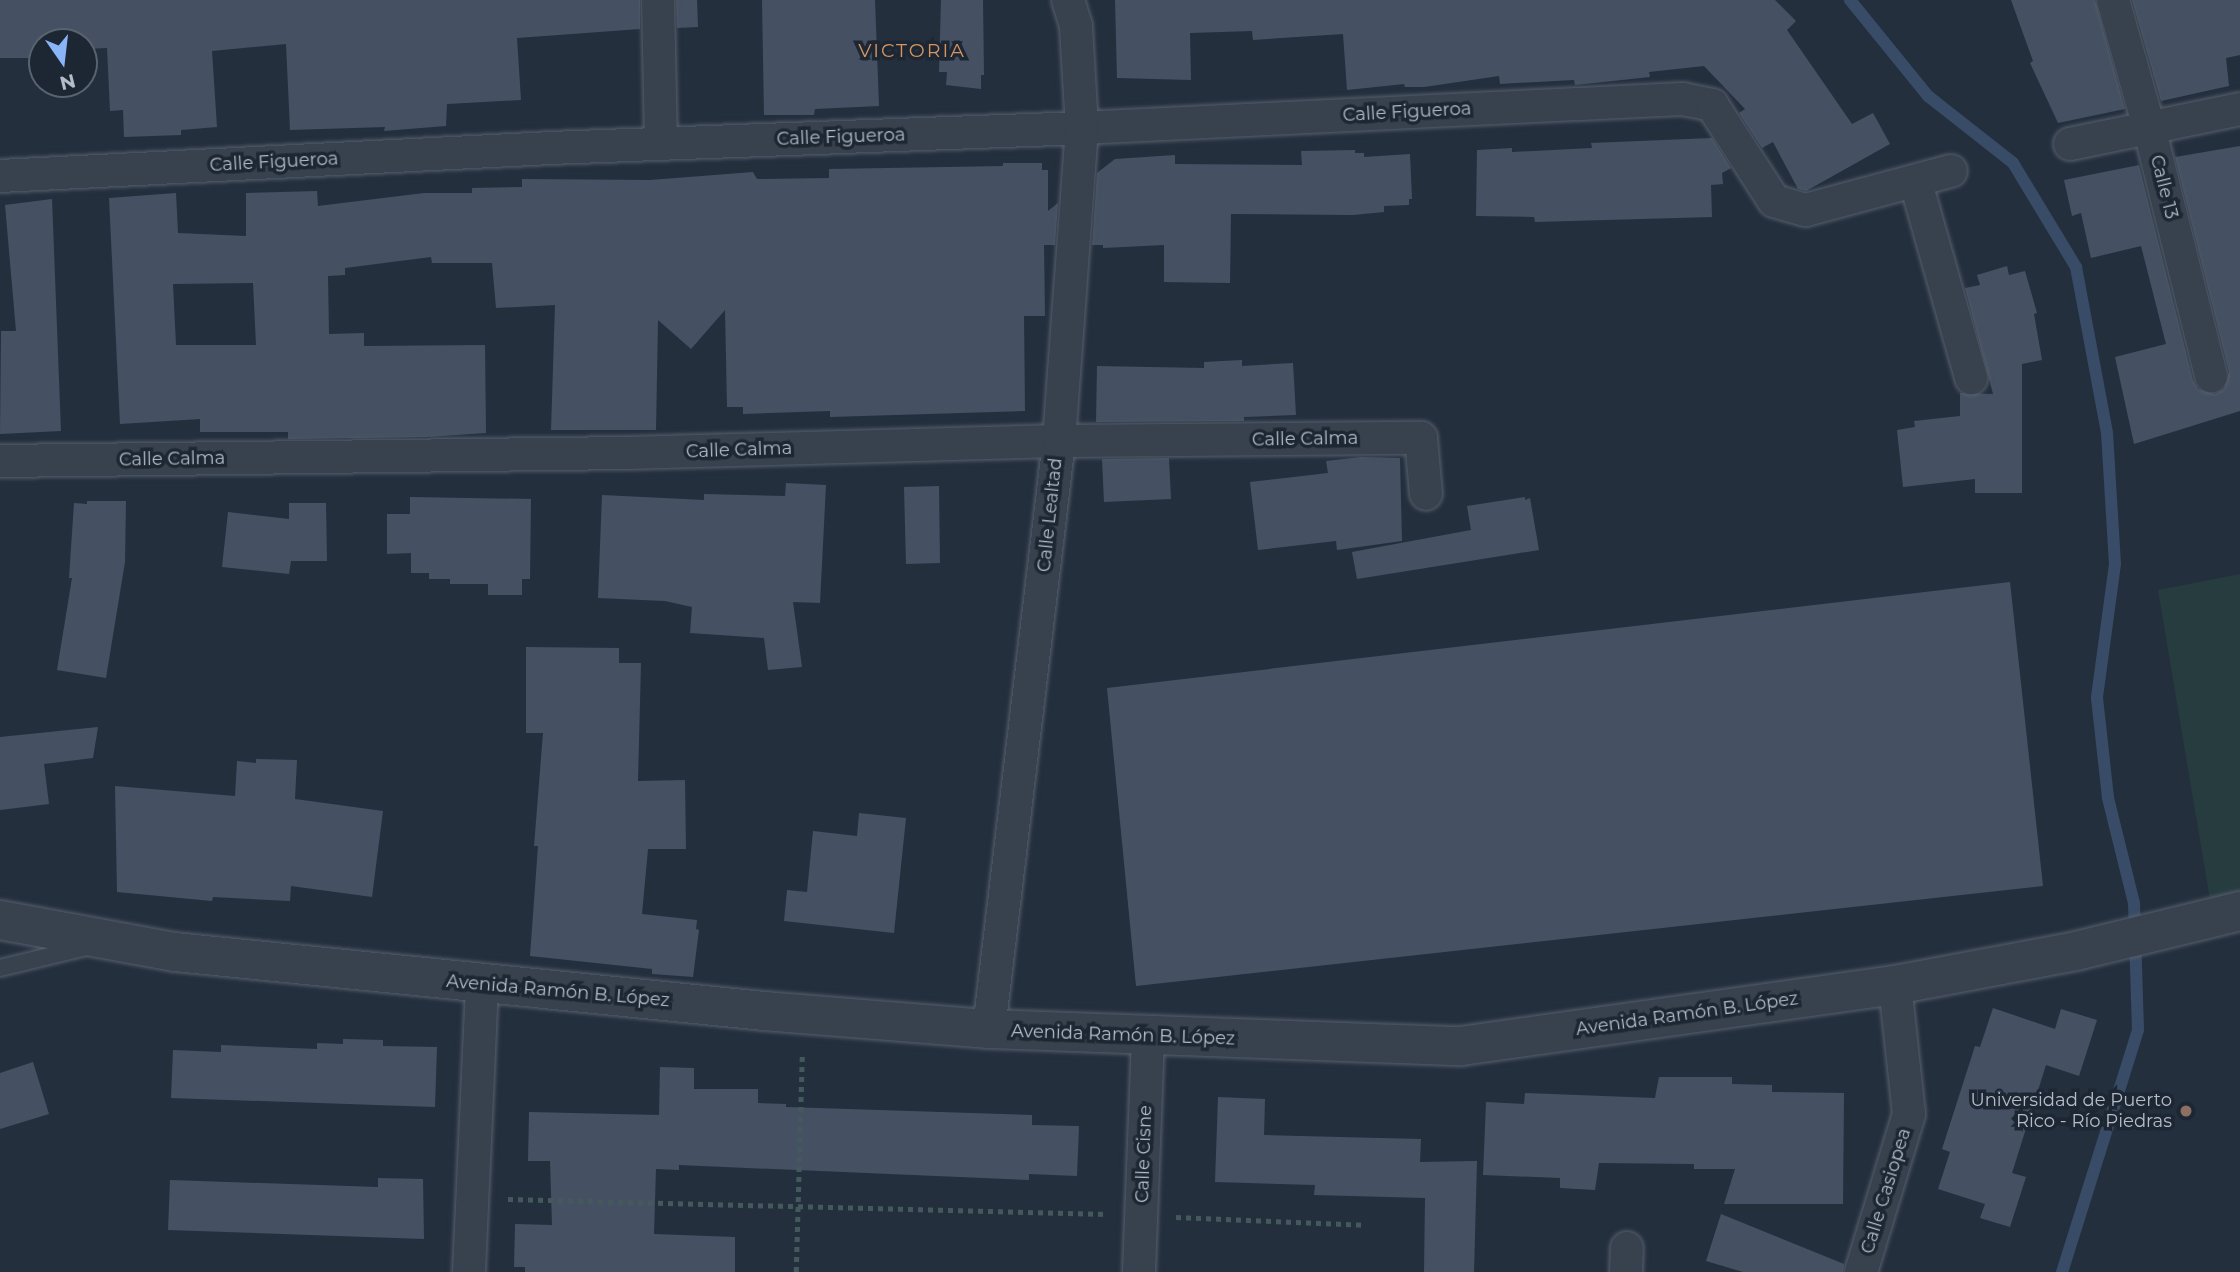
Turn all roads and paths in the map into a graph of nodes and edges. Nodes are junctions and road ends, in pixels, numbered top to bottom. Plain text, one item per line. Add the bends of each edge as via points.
1 (658, 0) edge
2 (1068, 0) edge
3 (2113, 0) edge
4 (2240, 108) edge
5 (2149, 127) junction
6 (1082, 128) junction
7 (661, 144) junction
8 (2070, 144) dead end
9 (1951, 171) dead end
10 (0, 176) edge
11 (1916, 183) junction
12 (2211, 376) dead end
13 (1971, 378) dead end
14 (1059, 441) junction
15 (0, 461) edge
16 (1426, 494) dead end
17 (2240, 911) edge
18 (0, 920) edge
19 (114, 941) junction
20 (0, 968) edge
21 (482, 985) junction
22 (1895, 985) junction
23 (989, 1029) junction
24 (1148, 1037) junction
25 (802, 1049) dead end
26 (472, 1198) junction
27 (797, 1206) junction
28 (1141, 1215) junction
29 (1364, 1225) dead end
30 (469, 1272) edge
31 (796, 1272) edge
32 (1139, 1272) edge
33 (1861, 1272) edge

1 - 7 street
2 - 6 street, Calle Lealtad via 1076,26
3 - 5 street, Calle 13
4 - 5 street
5 - 8 street
5 - 12 street, Calle 13
6 - 7 street, Calle Figueroa
6 - 11 street, Calle Figueroa via 1682,99 1712,105 1774,201 1806,210
6 - 14 street, Calle Lealtad
7 - 10 street, Calle Figueroa
9 - 11 street, Calle Figueroa
11 - 13 street
14 - 15 street, Calle Calma via 626,453
14 - 16 street, Calle Calma via 1421,438
14 - 23 street, Calle Lealtad
17 - 22 street, Avenida Ramón B. López via 2076,951
18 - 19 street, Avenida Ramón B. López
19 - 20 lane
19 - 21 street, Avenida Ramón B. López via 175,952
21 - 23 street, Avenida Ramón B. López
21 - 26 street
22 - 24 street, Avenida Ramón B. López via 1461,1046
22 - 33 street, Calle Casiopea via 1909,1114
23 - 24 street, Avenida Ramón B. López
24 - 28 street, Calle Cisne
25 - 27 path
26 - 27 path
26 - 30 street
27 - 28 path
27 - 31 path
28 - 29 path
28 - 32 street, Calle Cisne

